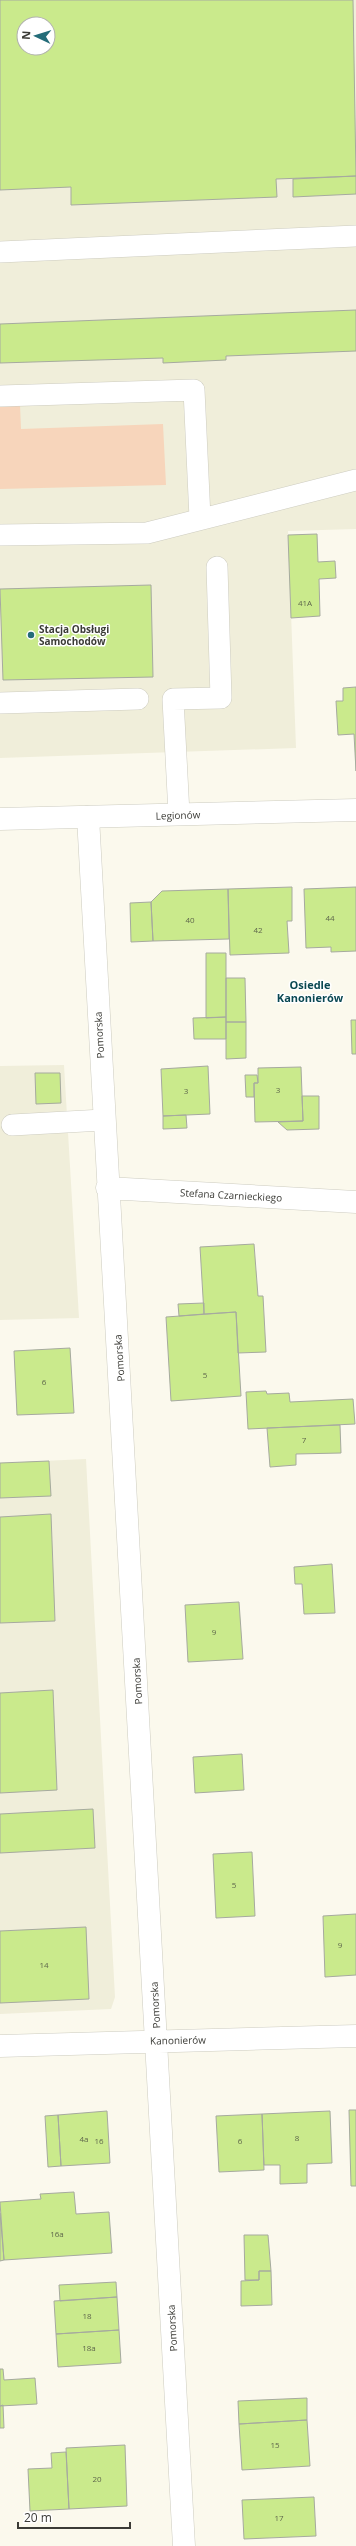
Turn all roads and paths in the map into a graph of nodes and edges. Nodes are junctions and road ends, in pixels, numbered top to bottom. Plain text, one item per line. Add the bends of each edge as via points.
1 (356, 236) edge
2 (0, 252) edge
3 (0, 396) edge
4 (356, 480) edge
5 (200, 518) junction
6 (0, 535) edge
7 (217, 567) dead end
8 (138, 699) dead end
9 (0, 703) edge
10 (356, 810) edge
11 (179, 814) junction
12 (88, 817) junction
13 (0, 819) edge
14 (103, 1120) junction
15 (12, 1125) dead end
16 (107, 1188) junction
17 (356, 1202) edge
18 (356, 2036) edge
19 (157, 2040) junction
20 (0, 2046) edge
21 (184, 2546) edge

1 - 2 lane
3 - 5 lane via 194,390
4 - 5 lane
5 - 6 lane via 147,533
7 - 11 lane via 221,698 174,699
8 - 9 lane
10 - 11 street, Legionów
11 - 12 street, Legionów
12 - 13 street, Legionów
12 - 14 street, Pomorska
14 - 15 lane
14 - 16 street, Pomorska
16 - 17 street, Stefana Czarnieckiego
16 - 19 street, Pomorska via 120,1368
18 - 19 street, Kanonierów
19 - 20 street, Kanonierów
19 - 21 street, Pomorska

